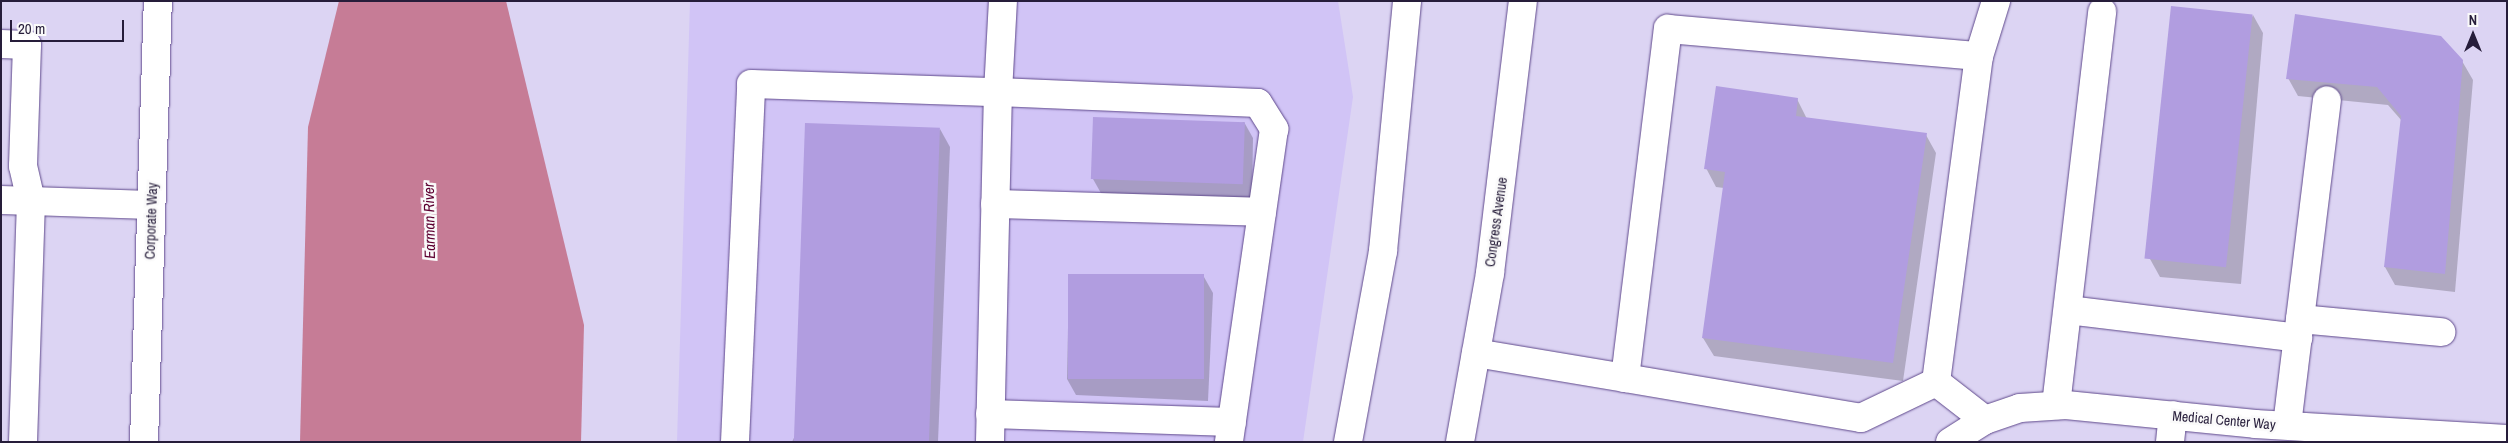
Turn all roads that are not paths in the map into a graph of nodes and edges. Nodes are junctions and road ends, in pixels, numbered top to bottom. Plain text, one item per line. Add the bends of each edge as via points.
1 (158, 1) edge
2 (1003, 1) edge
3 (1407, 1) edge
4 (1523, 1) edge
5 (1996, 1) edge
6 (2102, 12) dead end
7 (1, 44) edge
8 (1979, 56) junction
9 (998, 92) junction
10 (2326, 100) dead end
11 (1, 200) edge
12 (31, 201) junction
13 (995, 204) junction
14 (151, 205) junction
15 (1262, 212) junction
16 (2068, 310) junction
17 (2299, 328) junction
18 (2442, 332) dead end
19 (1476, 353) junction
20 (1625, 378) junction
21 (1936, 382) junction
22 (2056, 405) junction
23 (990, 414) junction
24 (1985, 420) junction
25 (2288, 426) junction
26 (2171, 429) edge
27 (1230, 432) edge
28 (2507, 439) edge
29 (23, 442) edge
30 (144, 442) edge
31 (735, 442) edge
32 (990, 442) edge
33 (1348, 442) edge
34 (1460, 442) edge
35 (1950, 442) edge

1 - 14 street, Corporate Way
2 - 9 street
3 - 33 street via 1383,251
4 - 19 street, Congress Avenue via 1510,120
5 - 8 street
6 - 16 street
7 - 12 street via 27,44 23,166
8 - 20 street via 1668,29
8 - 21 street
9 - 13 street
9 - 15 street via 1258,103 1274,129
9 - 31 street via 751,84
10 - 17 street
11 - 12 street
12 - 14 street
12 - 29 street
13 - 15 street
13 - 23 street
14 - 30 street, Corporate Way
15 - 27 street
16 - 17 street
16 - 22 street
17 - 18 street
17 - 25 street
19 - 20 street
19 - 34 street, Congress Avenue
20 - 21 street via 1860,418
21 - 24 street
22 - 24 street, Medical Center Way via 2020,408
22 - 26 street, Medical Center Way
23 - 27 street
23 - 32 street
24 - 35 street, Medical Center Way
25 - 26 street, Medical Center Way
25 - 28 street, Medical Center Way

